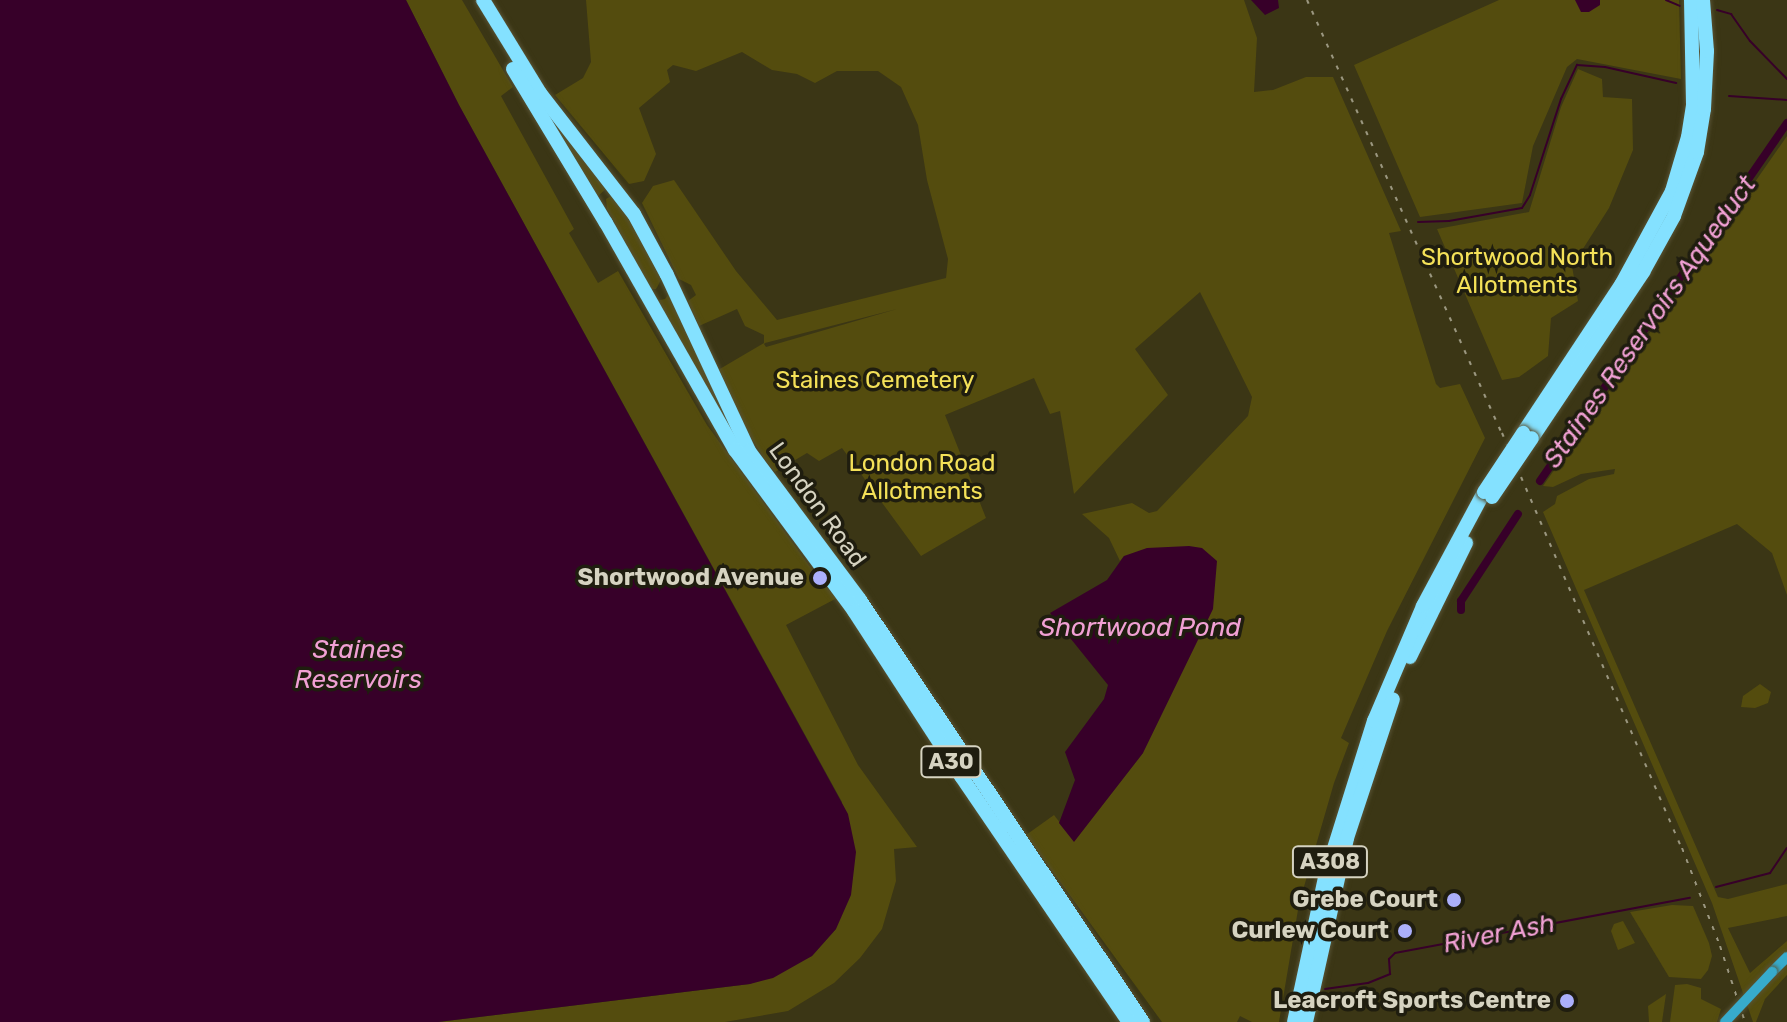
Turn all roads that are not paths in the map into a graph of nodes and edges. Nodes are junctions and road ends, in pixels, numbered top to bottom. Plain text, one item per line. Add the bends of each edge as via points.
1 (472, 0) edge
2 (483, 0) edge
3 (1691, 0) edge
4 (1703, 0) edge
5 (620, 193) junction
6 (635, 274) junction
7 (667, 275) junction
8 (646, 293) junction
9 (1527, 436) junction
10 (1384, 707) junction
11 (1787, 957) edge
12 (1129, 1022) edge
13 (1143, 1022) edge
14 (1294, 1022) edge
15 (1306, 1022) edge
16 (1725, 1022) edge

1 - 6 highway, A30
2 - 5 highway, London Road / A30 via 540,93
3 - 9 highway, A308 via 1692,112 1672,191
4 - 9 highway, A308 via 1704,109 1697,152 1679,202 1643,272
5 - 6 highway, A30 via 606,193 602,206 632,258
5 - 7 highway, London Road / A30
6 - 8 highway, A30
7 - 8 highway via 662,292
7 - 13 highway, London Road / A30 via 749,451 860,600
8 - 12 highway, A30 via 735,450 854,611
9 - 10 highway, A308, bridge via 1423,606
10 - 14 highway, A308 via 1325,877
10 - 15 highway, A308 via 1347,838
11 - 16 street, bridge

